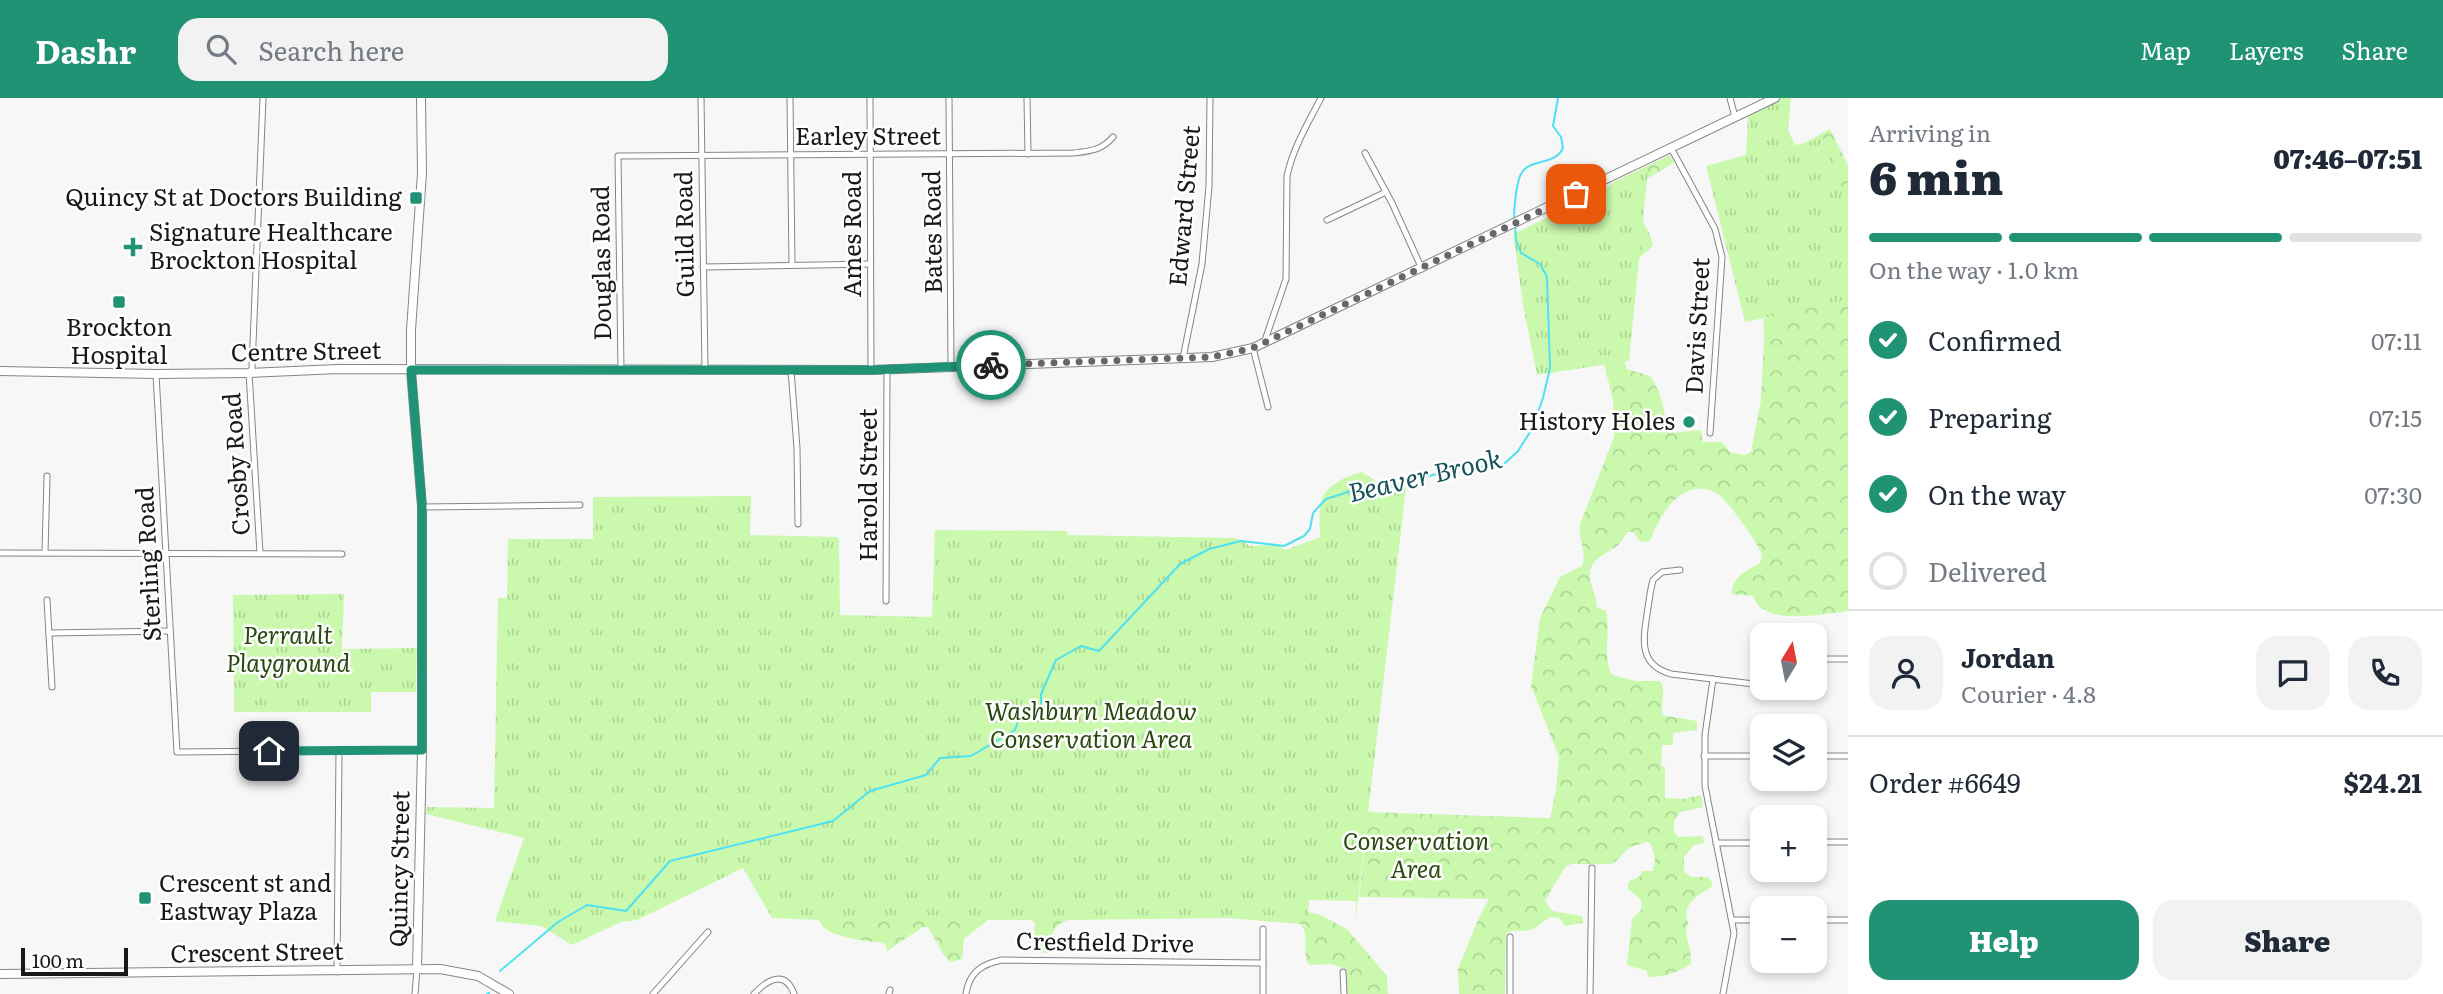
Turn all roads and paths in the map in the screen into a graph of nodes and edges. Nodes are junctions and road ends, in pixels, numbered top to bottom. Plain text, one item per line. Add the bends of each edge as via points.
1 (263, 98) edge
2 (421, 98) edge
3 (701, 98) edge
4 (790, 98) edge
5 (870, 98) edge
6 (949, 98) edge
7 (1027, 98) edge
8 (1210, 98) edge
9 (1321, 98) edge
10 (1730, 98) edge
11 (1775, 98) edge
12 (1735, 117) junction
13 (1113, 137) dead end
14 (1671, 148) junction
15 (1365, 153) dead end
16 (702, 154) junction
17 (790, 154) junction
18 (1028, 154) junction
19 (870, 155) junction
20 (949, 155) junction
21 (618, 156) joint
22 (1386, 191) junction
23 (1327, 220) dead end
24 (870, 264) junction
25 (792, 265) junction
26 (704, 267) junction
27 (1422, 269) junction
28 (1264, 342) junction
29 (1253, 348) junction
30 (1183, 358) junction
31 (951, 366) junction
32 (887, 369) junction
33 (411, 370) junction
34 (621, 370) junction
35 (705, 370) junction
36 (791, 370) junction
37 (871, 370) junction
38 (0, 371) edge
39 (156, 373) junction
40 (248, 373) junction
41 (1268, 407) dead end
42 (1710, 433) dead end
43 (47, 476) dead end
44 (580, 505) dead end
45 (422, 506) junction
46 (798, 524) dead end
47 (46, 552) junction
48 (166, 552) junction
49 (0, 553) edge
50 (260, 553) junction
51 (342, 554) dead end
52 (1680, 570) dead end
53 (47, 600) dead end
54 (886, 601) dead end
55 (170, 631) junction
56 (49, 633) junction
57 (1827, 659) edge
58 (1848, 659) edge
59 (1713, 679) junction
60 (1750, 684) edge
61 (52, 687) dead end
62 (422, 750) junction
63 (339, 751) junction
64 (1750, 756) edge
65 (1827, 756) edge
66 (1848, 756) edge
67 (1704, 757) junction
68 (1827, 842) edge
69 (1848, 842) edge
70 (1716, 843) junction
71 (1750, 843) edge
72 (1592, 868) dead end
73 (1732, 920) junction
74 (1750, 920) edge
75 (1827, 920) edge
76 (1848, 920) edge
77 (1263, 929) dead end
78 (708, 932) dead end
79 (1510, 937) dead end
80 (1263, 963) junction
81 (417, 969) junction
82 (337, 972) junction
83 (1343, 972) dead end
84 (0, 974) edge
85 (415, 994) edge
86 (509, 994) edge
87 (653, 994) edge
88 (754, 994) edge
89 (794, 994) edge
90 (966, 994) edge
91 (1263, 994) edge
92 (1344, 994) edge
93 (1510, 994) edge
94 (1590, 994) edge
95 (1723, 994) edge

1 - 40 street, Crosby Road via 252,368
2 - 33 main road, Quincy Street via 422,173
3 - 16 street, Guild Road
4 - 17 street
5 - 19 street, Ames Road
6 - 20 street, Bates Road
7 - 18 street
8 - 30 street, Edward Street via 1202,264
9 - 28 street via 1289,166 1286,279
10 - 12 street
11 - 12 main road, Centre Street
12 - 14 main road, Centre Street
13 - 18 street, Earley Street via 1096,151
14 - 27 main road, Centre Street
14 - 42 street, Davis Street via 1715,229 1722,257
15 - 22 street
16 - 17 street, Earley Street
16 - 21 street, Earley Street
16 - 26 street, Guild Road
17 - 19 street, Earley Street
17 - 25 street
18 - 20 street, Earley Street
19 - 20 street, Earley Street
19 - 24 street, Ames Road
20 - 31 street, Bates Road
21 - 34 street, Douglas Road
22 - 23 street
22 - 27 street
24 - 25 street
24 - 37 street, Ames Road
25 - 26 street
26 - 35 street, Guild Road
27 - 28 main road, Centre Street
28 - 29 main road, Centre Street
29 - 30 main road, Centre Street
29 - 41 street
30 - 31 main road, Centre Street
31 - 32 main road, Centre Street
32 - 37 main road, Centre Street
32 - 54 street, Harold Street
33 - 34 main road, Centre Street
33 - 40 main road, Centre Street
33 - 45 main road, Quincy Street
34 - 35 main road, Centre Street
35 - 36 main road, Centre Street
36 - 37 main road, Centre Street
36 - 46 street
38 - 39 main road, Centre Street
39 - 40 main road, Centre Street
39 - 48 street, Sterling Road
40 - 50 street, Crosby Road
43 - 47 street
44 - 45 street
45 - 62 main road, Quincy Street
47 - 48 street
47 - 49 street
48 - 50 street
48 - 55 street, Sterling Road
50 - 51 street
52 - 59 street via 1661,572 1653,580 1644,634 1646,654 1664,672
53 - 56 street
55 - 56 street
55 - 63 street, Sterling Road via 177,752
56 - 61 street
57 - 58 street
59 - 60 street
59 - 67 street
62 - 63 street
62 - 81 main road, Quincy Street
63 - 82 street
64 - 67 street
65 - 66 street
67 - 70 street
68 - 69 street
70 - 71 street
70 - 73 street
72 - 94 street
73 - 74 street
73 - 95 street
75 - 76 street
77 - 80 street
78 - 87 street
79 - 93 street
80 - 90 street, Crestfield Drive via 1002,960 976,970
80 - 91 street
81 - 82 main road, Crescent Street
81 - 85 street
81 - 86 main road, Crescent Street via 478,976
82 - 84 main road, Crescent Street
83 - 92 street
88 - 89 street via 775,978 790,985

